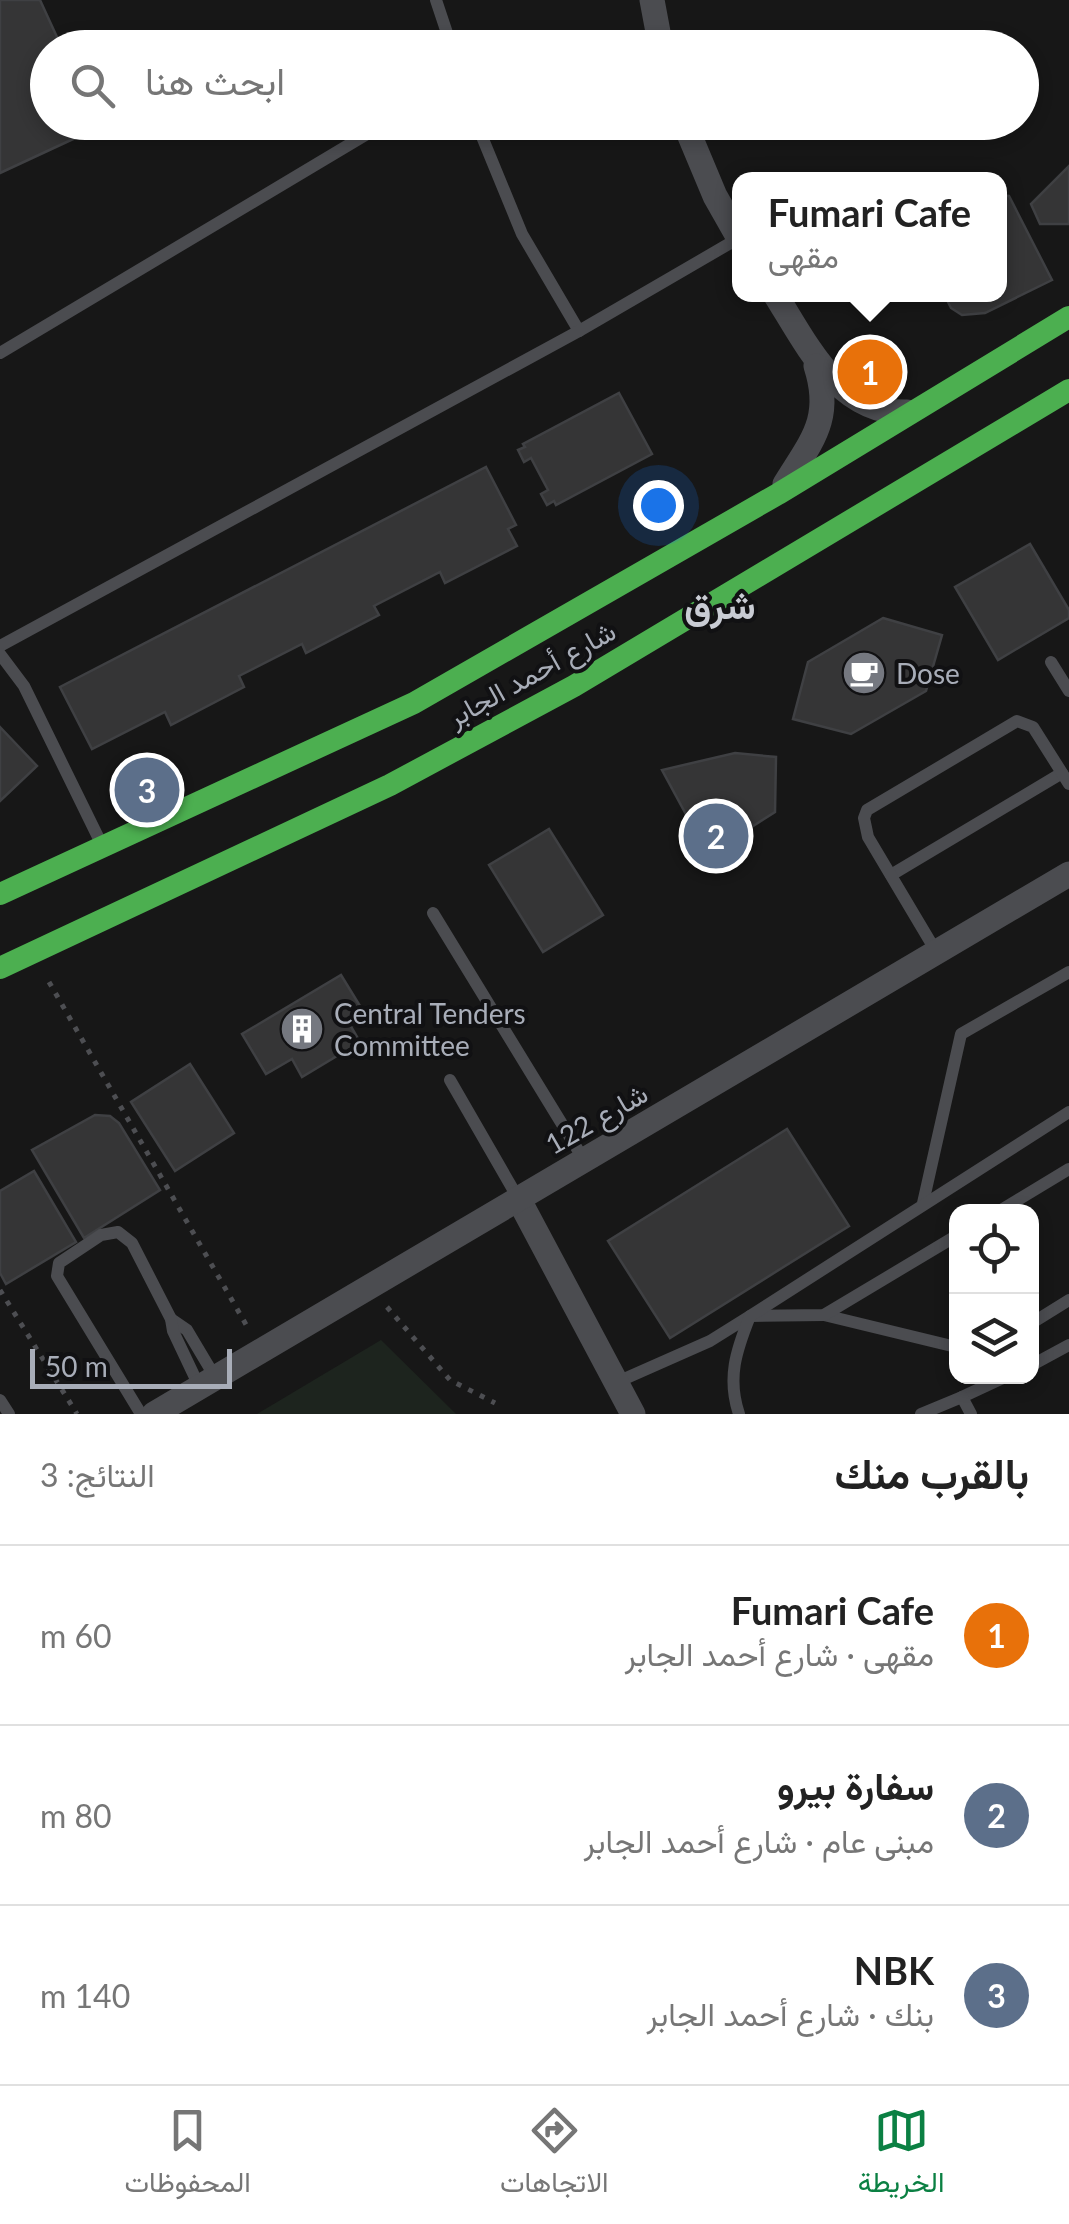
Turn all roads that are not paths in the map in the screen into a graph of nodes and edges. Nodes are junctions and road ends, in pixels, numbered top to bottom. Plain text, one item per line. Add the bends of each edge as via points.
1 (436, 0) edge
2 (652, 0) edge
3 (446, 30) edge
4 (658, 30) edge
5 (356, 140) edge
6 (483, 140) edge
7 (692, 140) edge
8 (732, 226) edge
9 (732, 243) edge
10 (780, 302) edge
11 (1069, 317) edge
12 (579, 331) junction
13 (811, 352) junction
14 (0, 353) edge
15 (1069, 390) edge
16 (907, 412) junction
17 (778, 494) junction
18 (0, 646) edge
19 (0, 654) edge
20 (1050, 662) dead end
21 (1069, 691) edge
22 (1065, 779) edge
23 (104, 848) junction
24 (1069, 874) edge
25 (891, 875) junction
26 (0, 894) edge
27 (433, 913) dead end
28 (938, 954) junction
29 (0, 968) edge
30 (1069, 972) edge
31 (450, 1080) dead end
32 (1069, 1112) edge
33 (584, 1160) junction
34 (1069, 1169) edge
35 (518, 1198) junction
36 (923, 1203) junction
37 (1011, 1204) edge
38 (949, 1240) edge
39 (1069, 1300) edge
40 (824, 1315) junction
41 (750, 1316) junction
42 (1039, 1319) edge
43 (949, 1344) edge
44 (1069, 1345) edge
45 (1039, 1361) edge
46 (207, 1382) junction
47 (615, 1383) junction
48 (990, 1384) edge
49 (962, 1397) junction
50 (0, 1400) edge
51 (9, 1414) edge
52 (141, 1414) edge
53 (154, 1414) edge
54 (634, 1414) edge
55 (739, 1414) edge
56 (920, 1414) edge
57 (971, 1414) edge

1 - 3 lane
2 - 4 street
5 - 14 lane
6 - 12 lane via 522,234
7 - 8 street
9 - 12 lane
10 - 13 street
11 - 16 main road, شارع أحمد الجابر
12 - 18 lane
13 - 16 street via 856,401
13 - 17 street via 825,398 822,419
15 - 29 main road, شارع أحمد الجابر via 558,695 390,785
16 - 17 main road, شارع أحمد الجابر
17 - 23 main road, شارع أحمد الجابر via 414,703
19 - 23 lane via 24,686
20 - 21 lane
22 - 25 lane
22 - 25 lane via 1033,727 1017,721 874,802 865,828
23 - 26 main road, شارع أحمد الجابر
24 - 28 street, شارع 122
25 - 28 lane
27 - 33 lane
28 - 33 street, شارع 122
30 - 36 lane via 961,1034
31 - 35 lane
32 - 36 lane
33 - 35 street, شارع 122
34 - 37 lane
35 - 46 street, شارع 122
35 - 47 street
36 - 41 lane
38 - 40 lane
39 - 42 lane
40 - 41 lane
40 - 43 lane
41 - 47 lane
41 - 55 lane via 731,1384
44 - 45 lane
46 - 52 lane via 187,1330 172,1319 132,1243 118,1232 100,1235 59,1263 57,1276
46 - 53 street, شارع 122
47 - 54 street
48 - 49 lane
49 - 56 lane
49 - 57 lane
50 - 51 lane

